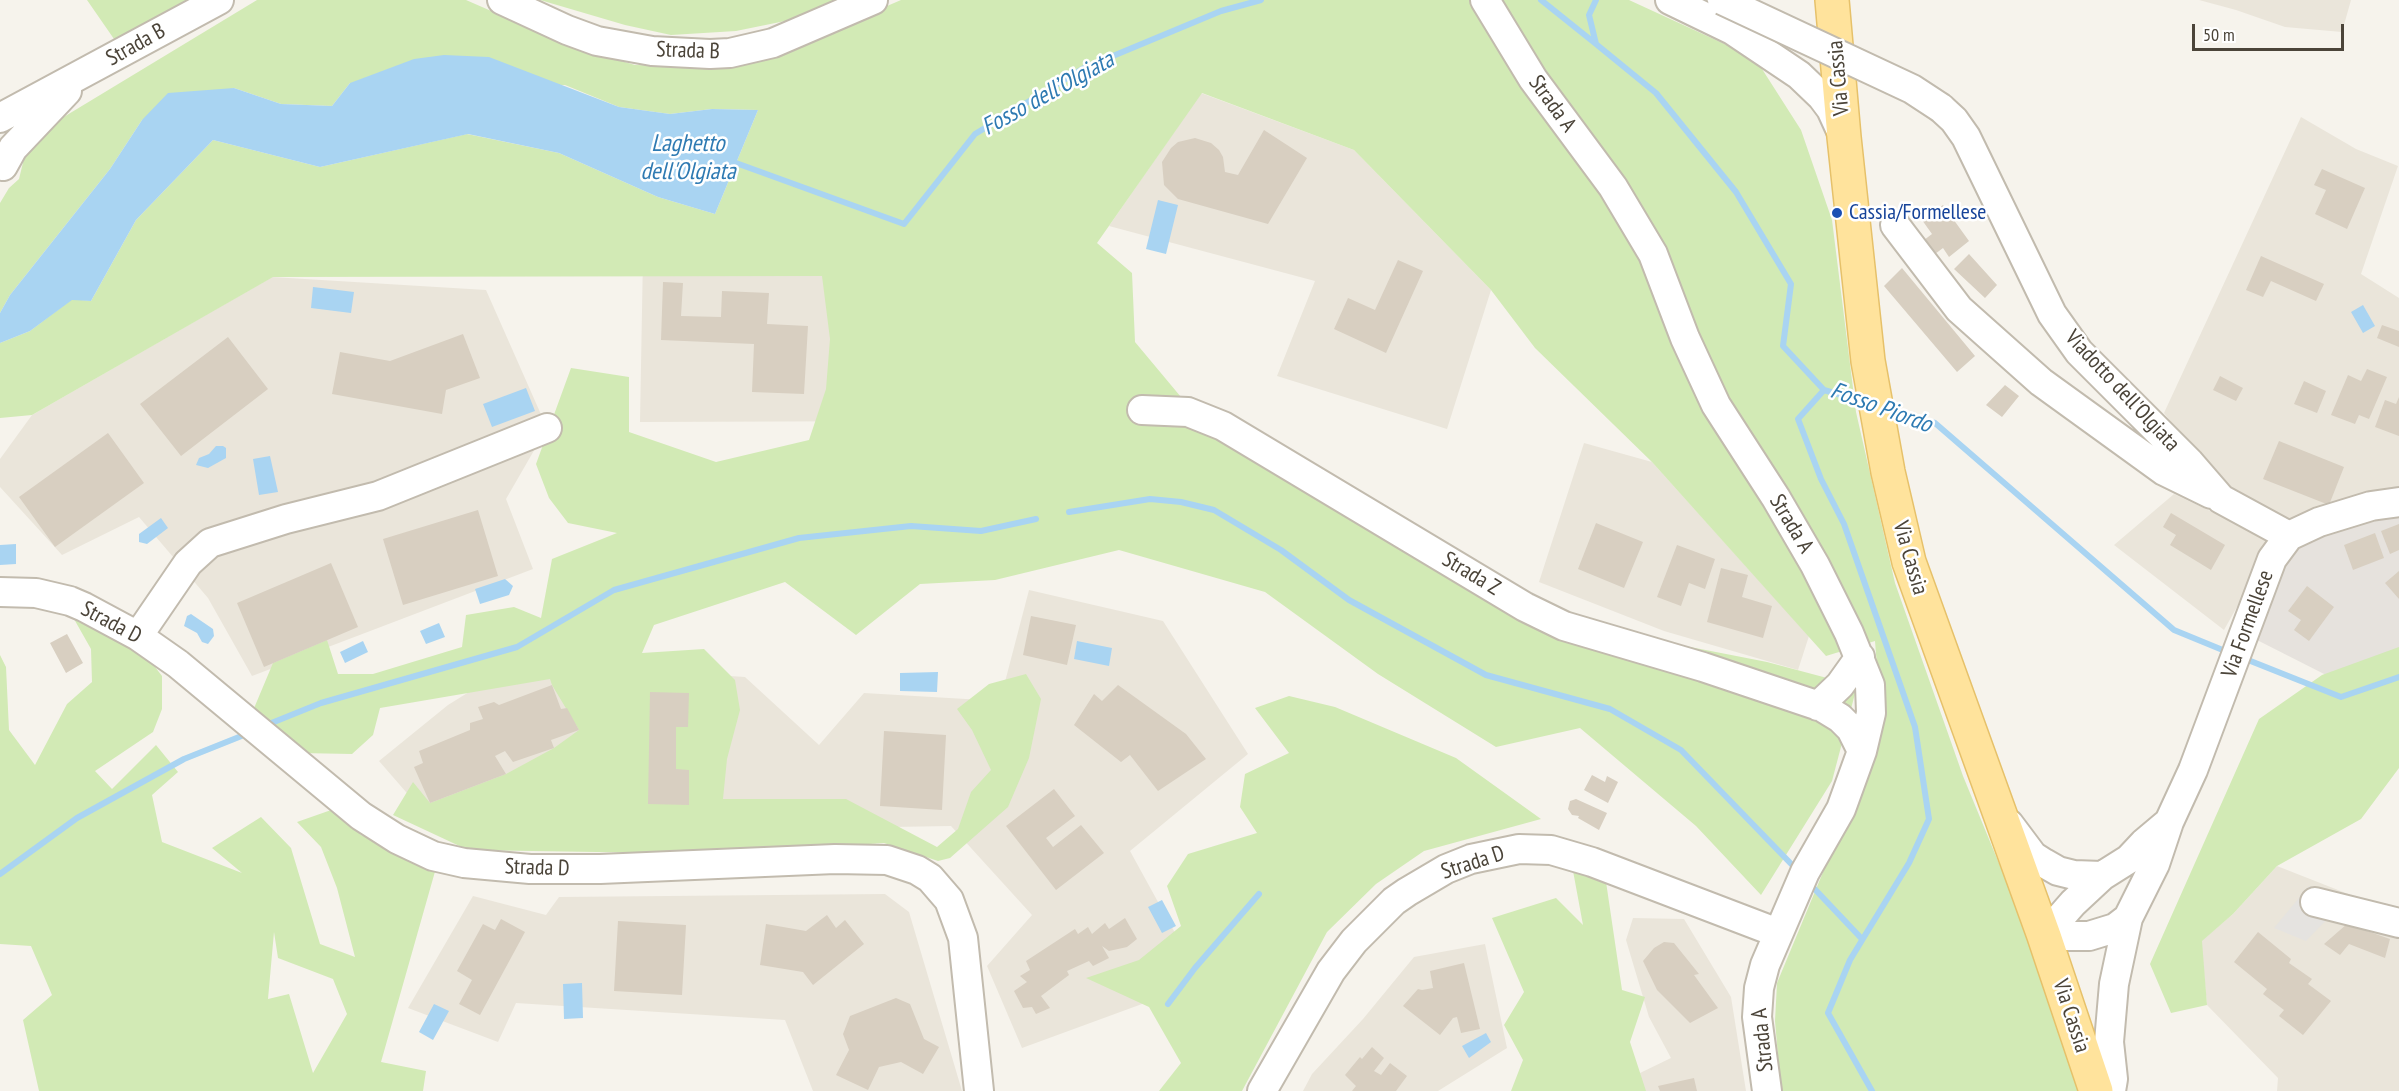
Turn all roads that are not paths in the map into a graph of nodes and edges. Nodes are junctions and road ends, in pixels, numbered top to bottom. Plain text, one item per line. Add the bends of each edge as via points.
1 (219, 0) edge
2 (502, 0) edge
3 (873, 0) edge
4 (1485, 0) edge
5 (1670, 0) edge
6 (1722, 0) edge
7 (1832, 0) edge
8 (85, 73) junction
9 (0, 118) edge
10 (1844, 137) junction
11 (1, 167) edge
12 (1895, 225) dead end
13 (1142, 410) dead end
14 (547, 428) dead end
15 (2221, 499) junction
16 (2399, 502) edge
17 (2289, 536) junction
18 (0, 592) edge
19 (138, 636) junction
20 (1860, 657) junction
21 (1818, 706) junction
22 (1862, 751) junction
23 (1992, 794) junction
24 (2169, 822) junction
25 (2102, 876) junction
26 (2315, 902) dead end
27 (2128, 918) junction
28 (2399, 923) edge
29 (1778, 933) junction
30 (2044, 936) junction
31 (979, 1091) edge
32 (1262, 1091) edge
33 (1767, 1091) edge
34 (2096, 1091) edge
35 (2111, 1091) edge

1 - 8 street, Strada B
2 - 3 street, Strada B via 597,41 652,51 710,54 772,43
4 - 20 street, Strada A via 1533,79 1613,187 1653,254 1716,405 1796,532
5 - 10 street via 1732,30 1799,75 1832,109
6 - 15 street, Viadotto dell'Olgiata, bridge via 1912,89 1954,120 1966,137 2052,314 2079,352
7 - 10 main road, Via Cassia
8 - 9 street, Strada B
8 - 11 street, Strada B via 13,148
10 - 23 main road, Via Cassia via 1881,438 1909,562
12 - 15 street via 1959,309 2041,382 2164,471
13 - 21 street, Strada Z via 1188,412 1223,426 1556,622
14 - 19 street via 378,496 210,543 188,563
15 - 17 street, Viadotto dell'Olgiata
16 - 17 street, Via Formellese via 2319,522
17 - 24 street, Via Formellese via 2272,559 2217,709
18 - 19 street, Strada D via 36,593 70,602
19 - 31 street, Strada D via 178,664 361,816 433,856 530,869 877,859 917,870 930,878 949,900 963,938
20 - 21 street
20 - 22 street, Strada A via 1870,685 1871,704
21 - 22 street, Strada Z via 1844,721
22 - 29 street, Strada A via 1841,809 1802,878
23 - 25 street via 2033,856 2058,871 2090,878
23 - 30 main road, Via Cassia
24 - 25 street via 2129,859
24 - 27 street, Via Formellese via 2155,864
25 - 30 street
26 - 28 street
27 - 30 street via 2089,936
27 - 35 street, Via Formellese via 2113,996 2109,1042
29 - 32 street, Strada D via 1551,850 1511,850 1471,859 1407,892 1354,941 1331,971
29 - 33 street, Strada A via 1762,976 1757,1017
30 - 34 main road, Via Cassia

